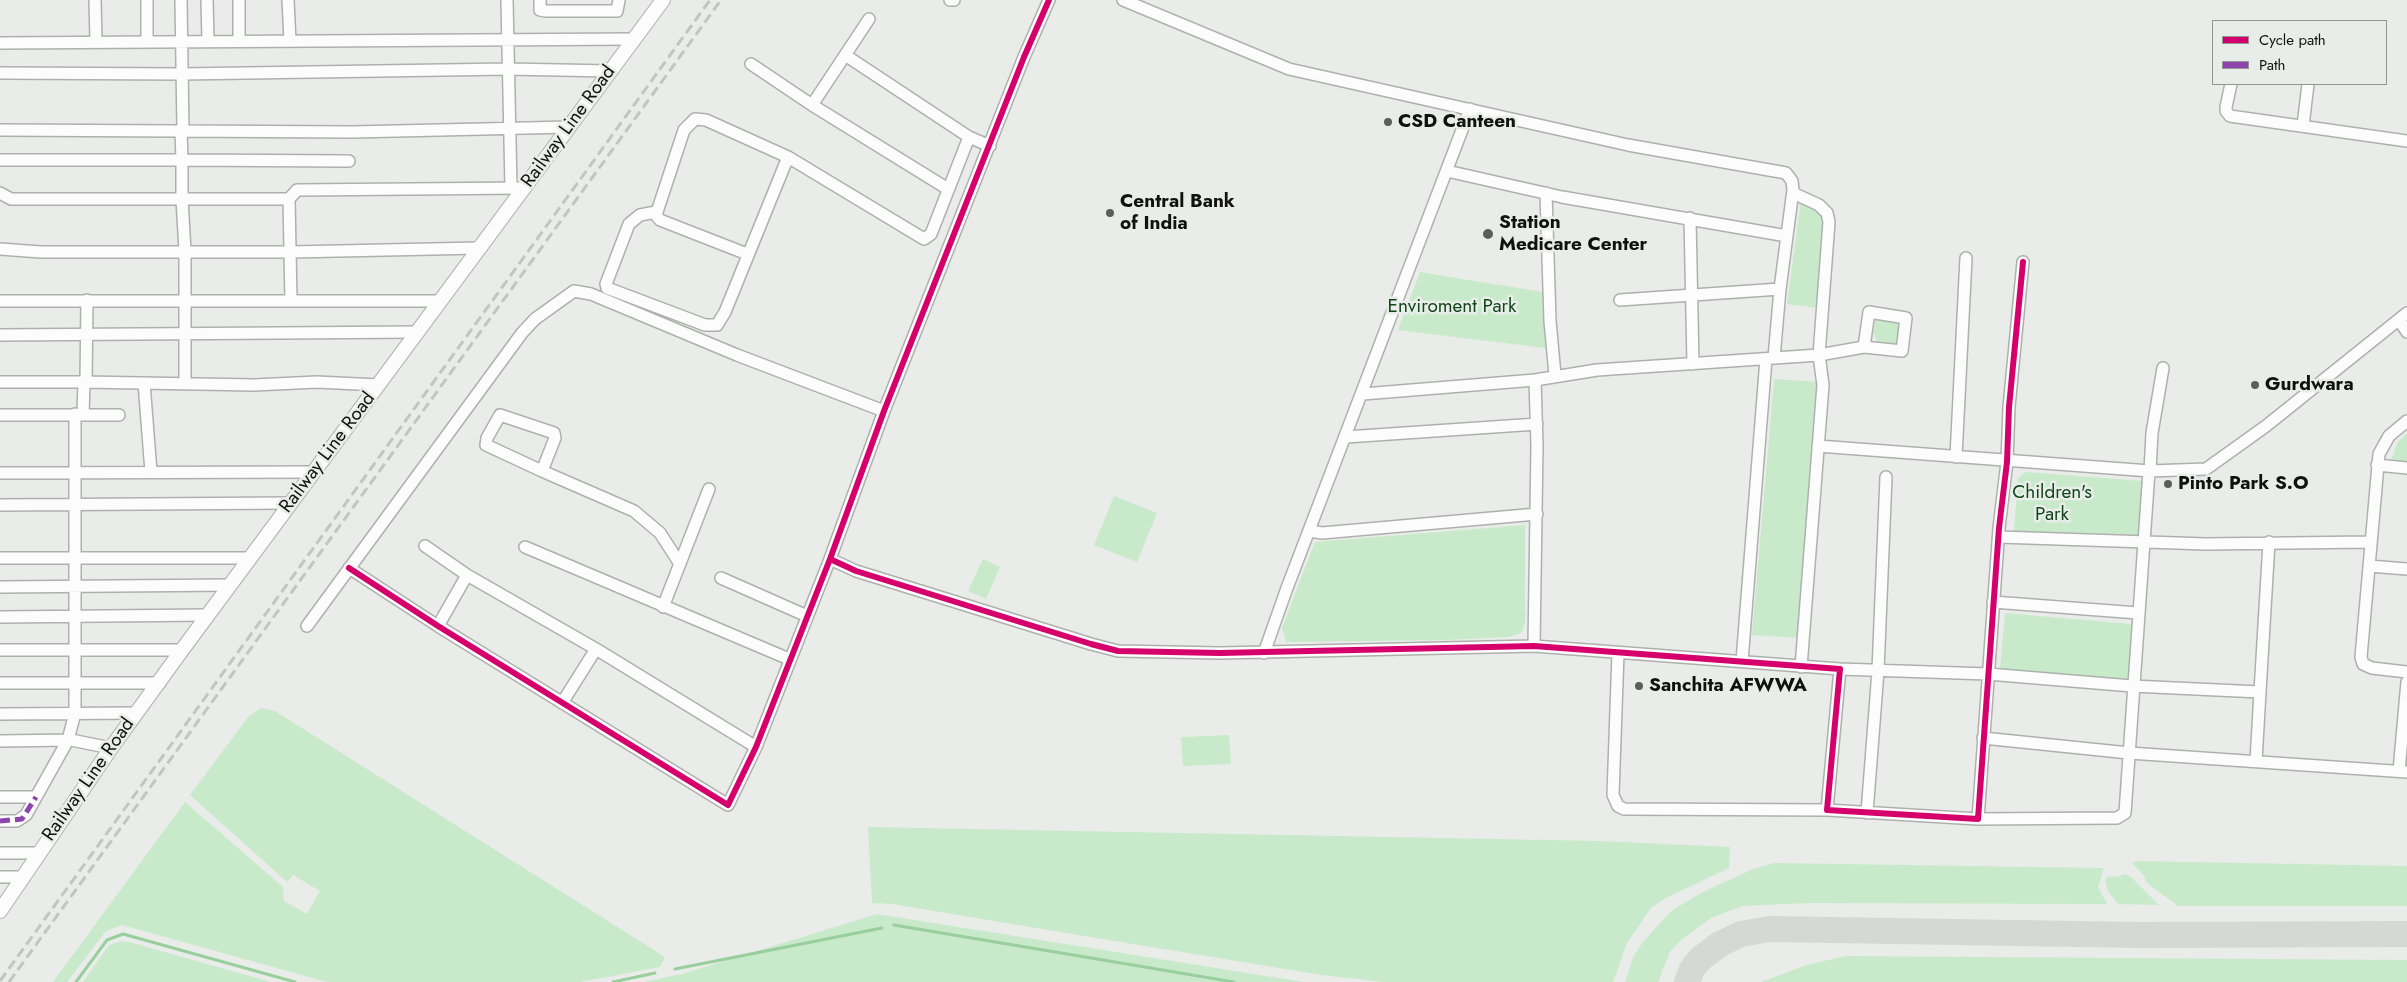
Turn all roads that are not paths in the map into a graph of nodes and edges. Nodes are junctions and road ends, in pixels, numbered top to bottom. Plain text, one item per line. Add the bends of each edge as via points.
1 (95, 0) edge
2 (147, 0) edge
3 (181, 0) edge
4 (207, 0) edge
5 (239, 0) edge
6 (288, 0) edge
7 (508, 0) edge
8 (540, 0) edge
9 (619, 0) edge
10 (663, 0) edge
11 (950, 0) edge
12 (954, 0) edge
13 (1049, 0) edge
14 (1123, 0) edge
15 (574, 5) edge
16 (597, 6) edge
17 (869, 19) dead end
18 (508, 39) junction
19 (634, 39) junction
20 (147, 41) junction
21 (182, 41) junction
22 (208, 41) junction
23 (239, 41) junction
24 (290, 41) junction
25 (0, 42) edge
26 (96, 42) junction
27 (845, 55) junction
28 (751, 64) dead end
29 (508, 69) junction
30 (610, 71) junction
31 (0, 73) edge
32 (182, 74) junction
33 (2230, 85) edge
34 (2308, 85) edge
35 (812, 105) junction
36 (1470, 110) junction
37 (2303, 126) junction
38 (569, 127) junction
39 (510, 128) junction
40 (0, 130) edge
41 (182, 130) junction
42 (969, 137) junction
43 (2407, 141) edge
44 (990, 146) junction
45 (788, 157) junction
46 (0, 160) edge
47 (182, 160) junction
48 (349, 161) dead end
49 (1447, 171) junction
50 (517, 188) junction
51 (948, 189) junction
52 (0, 193) edge
53 (1546, 193) junction
54 (1793, 193) junction
55 (289, 198) junction
56 (182, 199) junction
57 (656, 212) junction
58 (1690, 218) junction
59 (1788, 236) junction
60 (479, 248) junction
61 (0, 249) edge
62 (186, 251) junction
63 (291, 252) junction
64 (747, 254) junction
65 (1966, 258) dead end
66 (2024, 262) dead end
67 (1780, 289) junction
68 (1690, 296) junction
69 (87, 300) junction
70 (1620, 300) dead end
71 (0, 301) edge
72 (291, 301) junction
73 (440, 301) junction
74 (185, 302) junction
75 (2403, 317) edge
76 (417, 332) junction
77 (2407, 332) edge
78 (87, 334) junction
79 (186, 334) junction
80 (0, 335) edge
81 (1864, 347) junction
82 (1819, 355) junction
83 (1770, 358) junction
84 (1693, 364) junction
85 (2163, 368) dead end
86 (1556, 376) junction
87 (1535, 380) junction
88 (0, 382) edge
89 (85, 382) junction
90 (144, 383) junction
91 (185, 383) junction
92 (378, 385) junction
93 (1363, 394) junction
94 (884, 411) junction
95 (79, 414) junction
96 (0, 415) edge
97 (119, 415) dead end
98 (2407, 421) edge
99 (1537, 424) junction
100 (1346, 437) junction
101 (1818, 446) junction
102 (1956, 457) junction
103 (2007, 462) junction
104 (2377, 465) junction
105 (2407, 468) edge
106 (542, 471) junction
107 (2149, 471) junction
108 (75, 472) junction
109 (151, 472) junction
110 (313, 472) junction
111 (0, 473) edge
112 (1886, 477) dead end
113 (709, 489) dead end
114 (290, 503) junction
115 (0, 505) edge
116 (75, 505) junction
117 (1537, 514) junction
118 (1310, 531) junction
119 (1998, 537) junction
120 (2268, 542) junction
121 (2370, 542) junction
122 (2144, 543) junction
123 (425, 546) dead end
124 (525, 547) dead end
125 (75, 557) junction
126 (0, 558) edge
127 (250, 558) junction
128 (830, 559) junction
129 (680, 564) junction
130 (2369, 566) junction
131 (350, 568) junction
132 (2407, 569) edge
133 (467, 575) junction
134 (721, 578) dead end
135 (230, 585) junction
136 (0, 587) edge
137 (75, 587) junction
138 (1993, 602) junction
139 (663, 607) junction
140 (2138, 613) junction
141 (208, 615) junction
142 (807, 616) junction
143 (0, 617) edge
144 (75, 617) junction
145 (307, 626) dead end
146 (438, 626) junction
147 (1534, 646) junction
148 (75, 649) junction
149 (596, 649) junction
150 (0, 650) edge
151 (182, 650) junction
152 (1264, 653) junction
153 (1618, 653) junction
154 (789, 658) junction
155 (1742, 661) junction
156 (1801, 667) junction
157 (1840, 669) junction
158 (1878, 671) junction
159 (2407, 672) edge
160 (1988, 674) junction
161 (2407, 682) edge
162 (0, 683) edge
163 (75, 683) junction
164 (160, 683) junction
165 (2132, 686) junction
166 (2260, 692) junction
167 (562, 703) junction
168 (75, 713) junction
169 (137, 713) junction
170 (0, 714) edge
171 (1983, 738) junction
172 (68, 740) junction
173 (0, 741) edge
174 (756, 747) junction
175 (111, 748) junction
176 (2129, 753) junction
177 (2256, 761) junction
178 (2403, 772) edge
179 (36, 796) junction
180 (0, 797) edge
181 (1827, 810) junction
182 (1867, 813) junction
183 (1978, 819) junction
184 (0, 821) edge
185 (0, 853) edge
186 (38, 853) junction
187 (0, 877) edge
188 (24, 877) junction
189 (1, 908) edge

1 - 26 street
2 - 20 street
3 - 21 street
4 - 22 street
5 - 23 street
6 - 24 street
7 - 18 street
8 - 15 street via 540,10 543,11
9 - 16 street via 618,11
10 - 19 street, Railway Line Road
11 - 12 street
13 - 44 street
14 - 36 street via 1288,69
15 - 16 street
17 - 27 street
18 - 19 street
18 - 24 street
18 - 29 street
19 - 30 street, Railway Line Road
20 - 21 street
20 - 26 street
21 - 22 street
21 - 32 street
22 - 23 street
23 - 24 street
25 - 26 street
27 - 35 street
27 - 42 street
28 - 35 street
29 - 30 street
29 - 32 street
29 - 39 street
30 - 38 street, Railway Line Road
31 - 32 street
32 - 41 street
33 - 37 street via 2226,111 2230,116
34 - 37 street
35 - 51 street
36 - 49 street
36 - 54 street via 1628,145 1780,171 1789,176
37 - 43 street
38 - 39 street
38 - 50 street, Railway Line Road
39 - 41 street via 353,132
39 - 50 street
40 - 41 street
41 - 47 street
42 - 44 street
42 - 51 street
44 - 94 street
45 - 51 street via 924,239 931,234
45 - 57 street via 695,118 684,130
45 - 64 street
46 - 47 street
47 - 48 street
47 - 56 street
49 - 53 street
49 - 93 street
50 - 55 street via 297,190
50 - 60 street, Railway Line Road
52 - 56 street via 11,199
53 - 58 street
53 - 86 street via 1550,321
54 - 59 street
54 - 82 street via 1819,205 1829,218
55 - 56 street
55 - 63 street
56 - 62 street
57 - 64 street via 660,220
57 - 64 street via 640,215 629,224 606,284 609,290 714,326 723,316
58 - 59 street
58 - 68 street
59 - 67 street
60 - 63 street
60 - 73 street, Railway Line Road
61 - 62 street via 41,252
62 - 63 street
62 - 74 street
63 - 72 street
65 - 102 street
66 - 103 street via 2009,407
67 - 68 street
67 - 83 street
68 - 70 street
68 - 84 street
69 - 71 street
69 - 74 street
69 - 78 street
72 - 73 street
72 - 74 street
73 - 76 street, Railway Line Road
74 - 79 street
75 - 77 street
75 - 107 street via 2212,466 2196,470
76 - 79 street
76 - 92 street, Railway Line Road
78 - 79 street
78 - 80 street
78 - 89 street
79 - 91 street
81 - 81 street via 1902,351 1906,318 1869,312
81 - 82 street
82 - 83 street
82 - 101 street via 1823,385
83 - 84 street
83 - 155 street
84 - 86 street
85 - 107 street
86 - 87 street
87 - 93 street
87 - 99 street
88 - 89 street
89 - 90 street
89 - 95 street
90 - 91 street
90 - 109 street
91 - 92 street
92 - 110 street, Railway Line Road
93 - 100 street
94 - 128 street
94 - 131 street via 737,355 591,294 574,291 535,319 522,333
95 - 96 street
95 - 97 street
95 - 108 street
98 - 104 street via 2389,436
99 - 100 street
99 - 117 street
100 - 118 street
101 - 102 street
101 - 156 street
102 - 103 street
103 - 107 street
103 - 119 street
104 - 105 street
104 - 121 street
106 - 106 street via 556,438 554,433 500,415 486,444
106 - 129 street via 634,510 660,533
107 - 122 street
108 - 109 street
108 - 111 street
108 - 116 street
109 - 110 street
110 - 114 street, Railway Line Road
112 - 158 street
113 - 129 street
114 - 116 street
114 - 127 street, Railway Line Road
115 - 116 street
116 - 125 street
117 - 118 street via 1322,533
117 - 147 street
118 - 152 street
119 - 122 street
119 - 138 street
120 - 121 street
120 - 122 street
120 - 166 street
121 - 130 street
122 - 140 street
123 - 133 street
124 - 139 street
125 - 126 street
125 - 127 street
125 - 137 street
127 - 135 street, Railway Line Road
128 - 142 street
128 - 152 street via 856,571 1118,651
129 - 139 street
130 - 132 street
130 - 159 street via 2363,664
131 - 145 street
131 - 146 street
133 - 146 street
133 - 149 street
134 - 142 street
135 - 137 street
135 - 141 street, Railway Line Road
136 - 137 street
137 - 144 street
138 - 140 street
138 - 160 street
139 - 154 street
140 - 165 street
141 - 144 street
141 - 151 street, Railway Line Road
142 - 154 street
143 - 144 street
144 - 148 street
146 - 167 street
147 - 152 street
147 - 153 street
148 - 150 street
148 - 151 street
148 - 163 street
149 - 167 street
149 - 174 street
151 - 164 street, Railway Line Road
153 - 155 street
153 - 181 street via 1614,776 1614,795 1618,806 1624,809
154 - 174 street
155 - 156 street
156 - 157 street
157 - 158 street
157 - 181 street
158 - 160 street
158 - 182 street
160 - 165 street
160 - 171 street
161 - 178 street
162 - 163 street
163 - 164 street
163 - 168 street
164 - 169 street, Railway Line Road
165 - 166 street
165 - 176 street
166 - 177 street
167 - 174 street via 728,806
168 - 169 street
168 - 170 street
168 - 172 street
169 - 175 street, Railway Line Road
171 - 176 street
171 - 183 street
172 - 173 street
172 - 175 street
172 - 179 street
175 - 186 street, Railway Line Road
176 - 177 street
176 - 183 street via 2126,809 2121,817
177 - 178 street
179 - 180 street
179 - 184 street via 22,819
181 - 182 street
182 - 183 street
185 - 186 street
186 - 188 street, Railway Line Road
187 - 188 street
188 - 189 street, Railway Line Road

